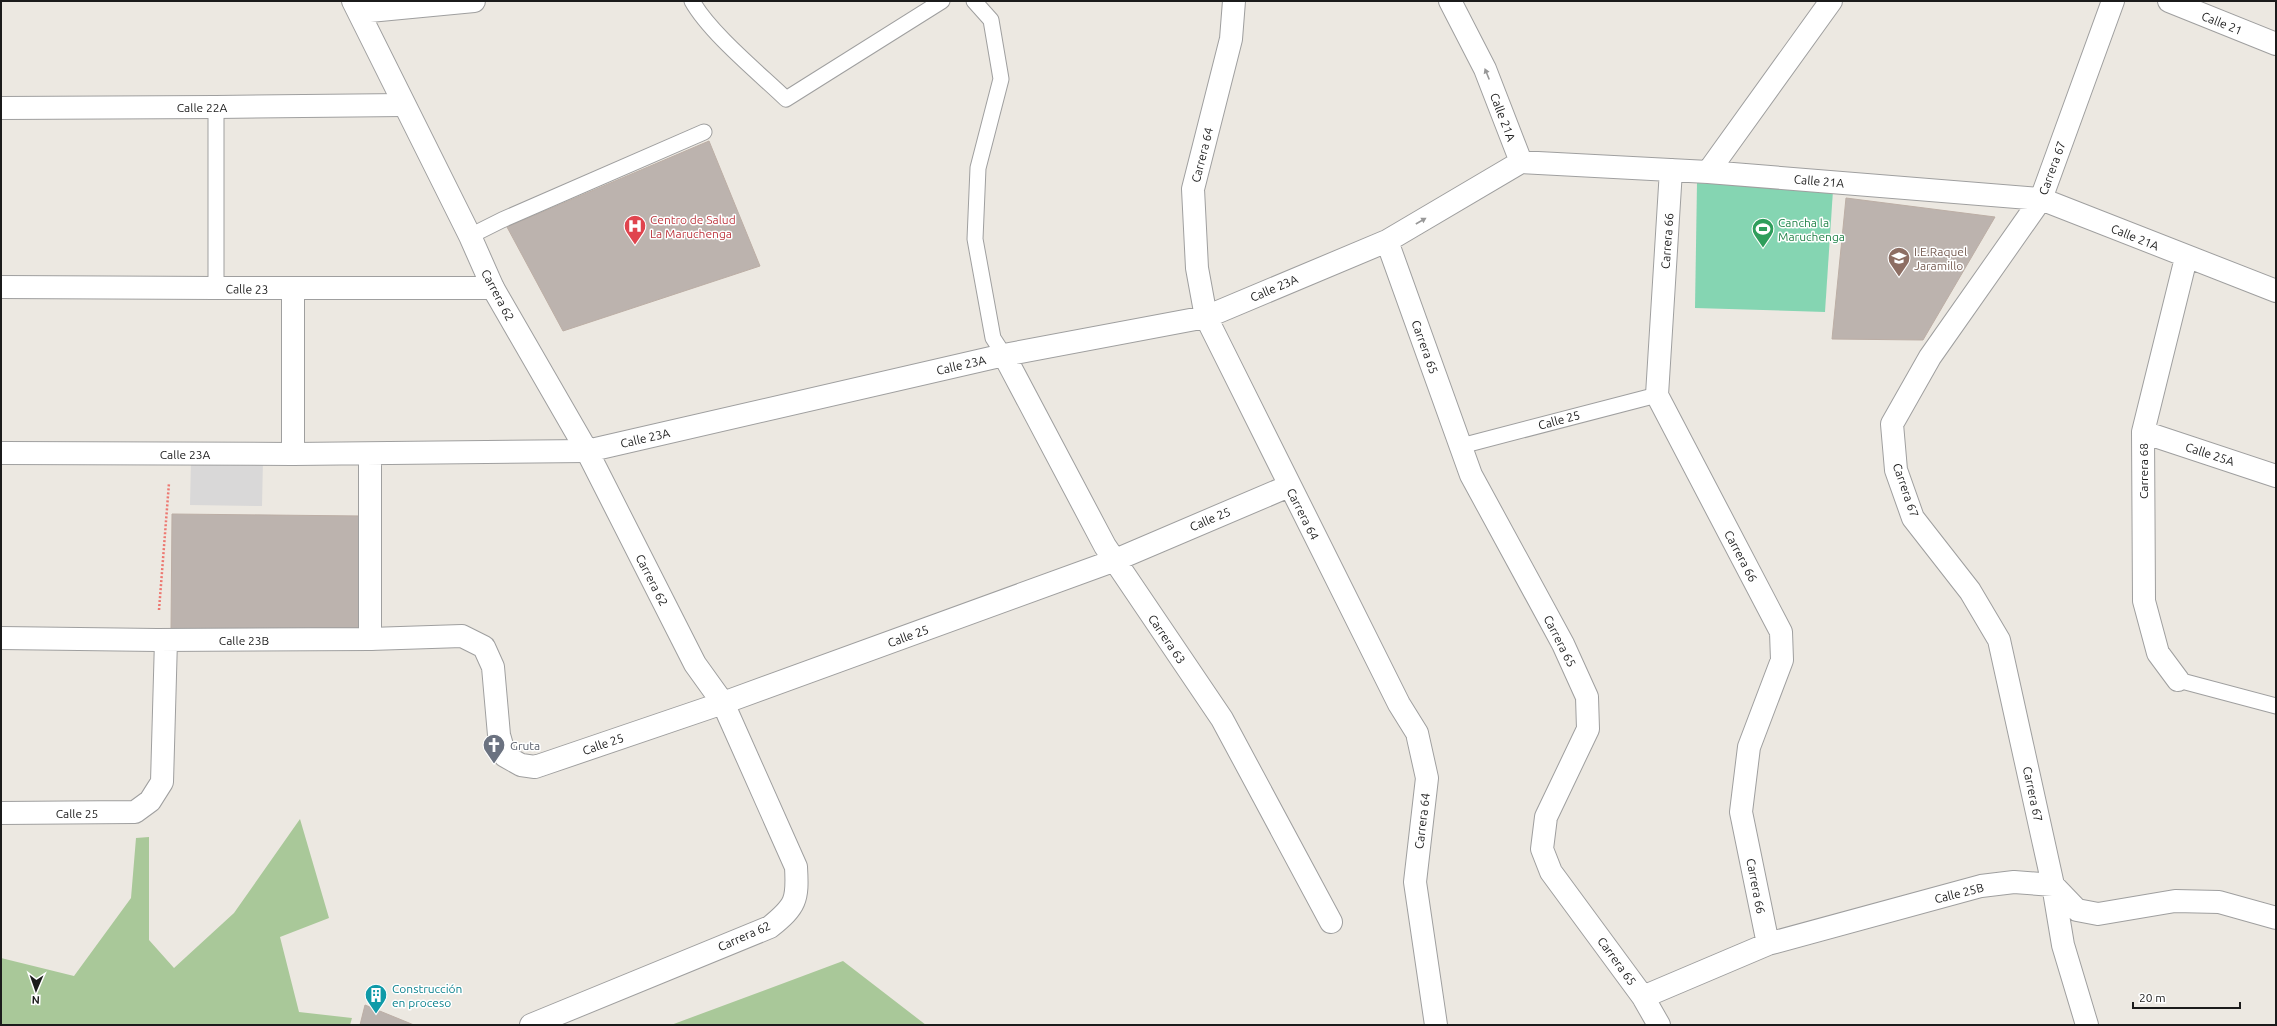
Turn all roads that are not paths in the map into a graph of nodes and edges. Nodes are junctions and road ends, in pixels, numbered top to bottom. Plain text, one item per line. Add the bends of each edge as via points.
1 (474, 1) edge
2 (692, 1) edge
3 (942, 1) edge
4 (974, 1) edge
5 (1234, 1) edge
6 (1450, 1) edge
7 (1831, 1) edge
8 (2112, 1) edge
9 (2170, 1) edge
10 (356, 6) edge
11 (2276, 44) edge
12 (404, 105) junction
13 (1, 108) edge
14 (216, 108) junction
15 (704, 132) dead end
16 (1521, 162) junction
17 (1671, 170) junction
18 (1708, 172) junction
19 (2041, 199) junction
20 (470, 236) junction
21 (1387, 241) junction
22 (2186, 258) junction
23 (1, 287) edge
24 (216, 288) junction
25 (493, 288) junction
26 (293, 289) junction
27 (2276, 291) edge
28 (1206, 317) junction
29 (1004, 355) junction
30 (1657, 395) junction
31 (2143, 432) junction
32 (1461, 446) junction
33 (587, 451) junction
34 (1, 452) edge
35 (293, 454) junction
36 (370, 455) junction
37 (2276, 476) edge
38 (1289, 486) junction
39 (1113, 561) junction
40 (1, 638) edge
41 (370, 639) junction
42 (161, 640) junction
43 (2178, 680) joint
44 (723, 703) junction
45 (2276, 706) edge
46 (521, 765) joint
47 (1, 813) edge
48 (2052, 885) junction
49 (2276, 918) edge
50 (1331, 922) dead end
51 (1768, 944) junction
52 (1643, 997) junction
53 (531, 1025) edge
54 (1436, 1025) edge
55 (1659, 1025) edge
56 (2087, 1025) edge

1 - 10 street
2 - 3 lane via 709,23 786,98
4 - 29 lane via 991,20 1000,79 978,168 976,240 993,338
5 - 28 street, Carrera 64 via 1231,39 1193,189 1197,268
16 -> 6 street, Calle 21A via 1485,69
7 - 18 street
8 - 19 street, Carrera 67
9 - 11 street, Calle 21
10 - 12 street, Carrera 62
12 - 14 street, Calle 22A
12 - 20 street, Carrera 62
13 - 14 street, Calle 22A
14 - 24 lane
15 - 20 lane
16 - 17 street, Calle 21A
21 -> 16 street, Calle 23A
17 - 18 street, Calle 21A
17 - 30 street, Carrera 66
18 - 19 street, Calle 21A
19 - 22 street, Calle 21A
19 - 48 street, Carrera 67 via 1930,357 1892,424 1896,470 1913,518 1970,591 1999,640
20 - 25 street, Carrera 62
21 - 28 street, Calle 23A
21 - 32 street, Carrera 65
22 - 27 street, Calle 21A
22 - 31 street, Carrera 68
23 - 24 street, Calle 23
24 - 26 street, Calle 23
25 - 26 street, Calle 23
25 - 33 street, Carrera 62
26 - 35 street
28 - 29 street, Calle 23A
28 - 38 street, Carrera 64
29 - 33 street, Calle 23A
29 - 39 street, Carrera 63
30 - 32 lane, Calle 25
30 - 51 street, Carrera 66 via 1781,632 1782,660 1749,747 1741,812
31 - 37 street, Calle 25A
31 - 43 street, Carrera 68 via 2144,601 2158,653
32 - 52 street, Carrera 65 via 1471,475 1563,644 1587,697 1588,729 1546,817 1542,849 1551,872
33 - 36 street, Calle 23A
33 - 44 street, Carrera 62 via 695,664
34 - 35 street, Calle 23A
35 - 36 street, Calle 23A
36 - 41 street
38 - 39 street, Calle 25
38 - 54 street, Carrera 64 via 1399,704 1417,733 1427,778 1415,882
39 - 44 street, Calle 25
39 - 50 street, Carrera 63 via 1222,720
40 - 42 street, Calle 23B
41 - 42 street, Calle 23B
41 - 46 street, Calle 23B via 462,636 484,646 493,667 499,736 505,756
42 - 47 street, Calle 25 via 162,782 150,801 135,812
43 - 45 lane
44 - 46 street, Calle 25 via 535,767
44 - 53 street, Carrera 62 via 796,867 798,893 787,914 770,927
48 - 49 street via 2077,910 2098,914 2175,901 2219,902
48 - 51 street, Calle 25B via 2014,882 1981,886
48 - 56 street, Carrera 67 via 2063,945
51 - 52 street, Calle 25B
52 - 55 street, Carrera 65

